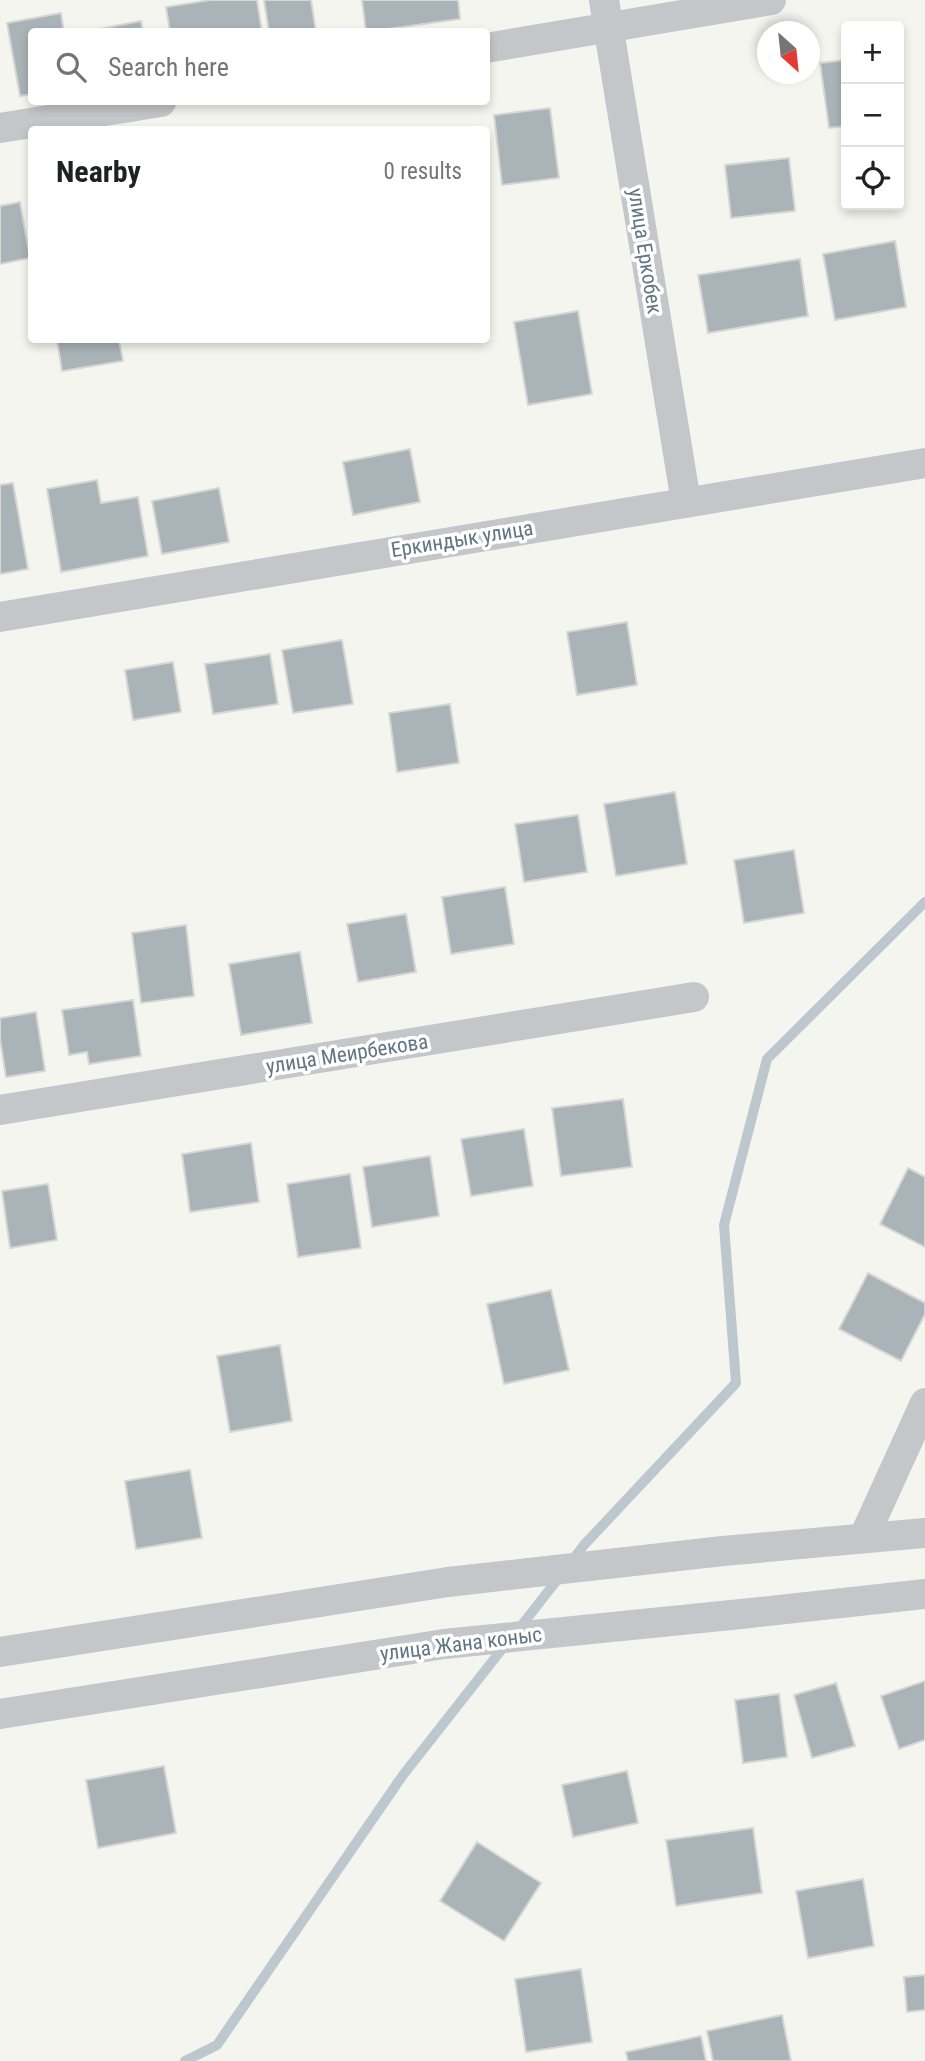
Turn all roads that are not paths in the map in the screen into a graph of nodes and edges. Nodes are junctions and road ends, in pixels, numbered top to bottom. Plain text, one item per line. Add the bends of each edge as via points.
1 (772, 0) edge
2 (607, 14) edge
3 (490, 47) edge
4 (142, 105) edge
5 (0, 128) edge
6 (925, 463) edge
7 (686, 502) junction
8 (0, 617) edge
9 (694, 997) dead end
10 (0, 1110) edge
11 (925, 1403) edge
12 (925, 1533) edge
13 (864, 1537) junction
14 (925, 1594) edge
15 (0, 1652) edge
16 (0, 1714) edge

1 - 2 street
2 - 3 street
2 - 7 street, улица Еркобек
4 - 5 street
6 - 7 street, Еркиндык улица
7 - 8 street, Еркиндык улица
9 - 10 street, улица Меирбекова
11 - 13 street
12 - 13 street
13 - 15 street via 448,1582
14 - 16 street, улица Жана коныс via 444,1644

